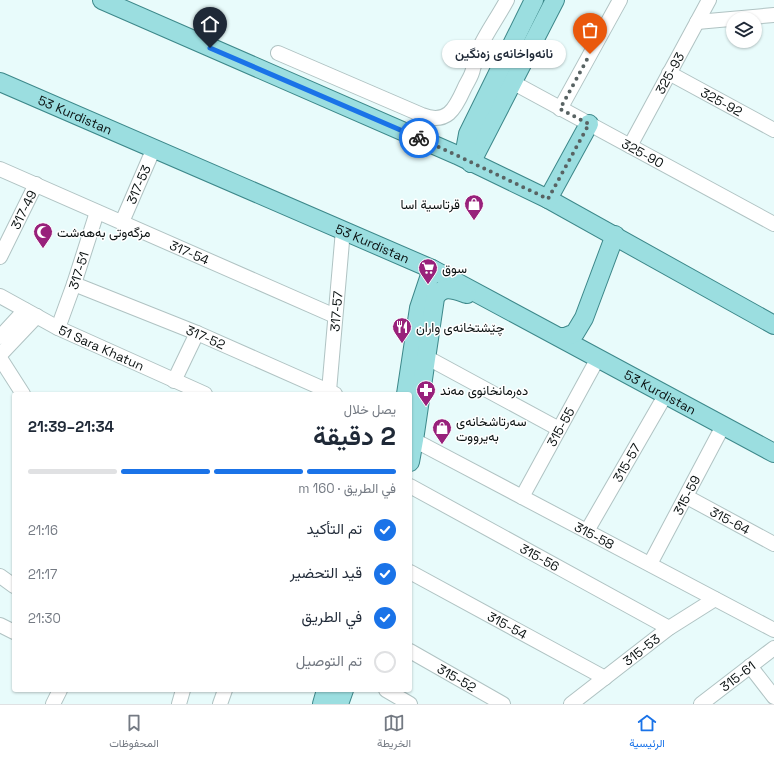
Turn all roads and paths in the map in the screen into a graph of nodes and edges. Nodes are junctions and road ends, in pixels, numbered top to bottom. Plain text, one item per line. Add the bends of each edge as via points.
1 (102, 0) edge
2 (507, 0) edge
3 (517, 0) edge
4 (534, 0) edge
5 (555, 0) edge
6 (620, 0) edge
7 (709, 0) edge
8 (774, 15) edge
9 (697, 22) junction
10 (278, 53) dead end
11 (473, 70) junction
12 (669, 74) junction
13 (0, 82) edge
14 (512, 82) junction
15 (560, 109) junction
16 (589, 124) junction
17 (774, 130) edge
18 (630, 146) junction
19 (154, 148) junction
20 (471, 163) junction
21 (0, 169) edge
22 (36, 184) junction
23 (548, 199) junction
24 (97, 212) junction
25 (122, 222) junction
26 (774, 224) edge
27 (342, 230) junction
28 (615, 235) junction
29 (0, 257) edge
30 (432, 269) junction
31 (74, 284) junction
32 (482, 294) junction
33 (0, 296) edge
34 (425, 310) junction
35 (31, 313) junction
36 (335, 316) junction
37 (774, 324) edge
38 (58, 328) junction
39 (197, 333) junction
40 (0, 337) edge
41 (560, 337) junction
42 (0, 355) edge
43 (426, 357) junction
44 (0, 358) edge
45 (598, 358) junction
46 (174, 381) junction
47 (22, 392) edge
48 (200, 392) edge
49 (330, 392) edge
50 (332, 392) edge
51 (406, 392) edge
52 (666, 394) junction
53 (723, 426) junction
54 (559, 429) junction
55 (414, 440) junction
56 (412, 451) edge
57 (774, 453) edge
58 (412, 487) edge
59 (522, 497) junction
60 (687, 497) junction
61 (587, 531) junction
62 (774, 544) edge
63 (650, 564) junction
64 (412, 573) edge
65 (1, 578) edge
66 (12, 585) edge
67 (715, 599) junction
68 (0, 625) edge
69 (669, 628) junction
70 (774, 630) edge
71 (12, 631) edge
72 (774, 648) edge
73 (412, 653) edge
74 (750, 666) junction
75 (605, 678) junction
76 (59, 692) edge
77 (182, 692) edge
78 (223, 692) edge
79 (325, 692) edge
80 (343, 692) edge
81 (389, 692) edge
82 (774, 697) edge
83 (53, 704) edge
84 (179, 704) edge
85 (220, 704) edge
86 (322, 704) edge
87 (339, 704) edge
88 (410, 704) edge
89 (503, 704) edge
90 (571, 704) edge
91 (701, 704) edge

1 - 20 main road via 449,151
2 - 11 street via 479,50
3 - 11 street via 488,53
4 - 20 main road via 468,134 466,145
5 - 14 main road
6 - 15 street
7 - 9 street, 325-93
8 - 9 street
9 - 12 street, 325-93
10 - 11 street via 429,118 442,117 453,111
12 - 17 street, 325-92
12 - 18 street, 325-93
13 - 19 main road, 53 Kurdistan
14 - 15 street, 325-90
14 - 20 main road
15 - 16 street, 325-90
16 - 18 street, 325-90
16 - 23 main road
18 - 26 street, 325-90
19 - 25 street, 317-53
19 - 27 main road, 53 Kurdistan
20 - 23 main road
21 - 22 street, 317-54
22 - 24 street, 317-54
22 - 29 street, 317-49
23 - 28 main road
24 - 25 street, 317-54
24 - 31 street, 317-51
25 - 36 street, 317-54
27 - 30 main road, 53 Kurdistan
27 - 36 street, 317-57
28 - 37 main road
28 - 41 main road via 584,318 575,333
30 - 32 main road, 53 Kurdistan
30 - 34 main road
31 - 38 street, 317-51
31 - 39 street, 317-52
32 - 34 main road via 445,289 436,295
32 - 41 main road, 53 Kurdistan
33 - 35 street, 51 Sara Khatun
34 - 43 main road
34 - 51 main road
35 - 38 street, 51 Sara Khatun
35 - 40 street
35 - 42 street
36 - 50 street, 317-57
38 - 46 street, 51 Sara Khatun
39 - 46 street
39 - 49 street, 317-52
41 - 45 main road, 53 Kurdistan
43 - 54 street
43 - 55 main road
44 - 47 street
45 - 52 main road, 53 Kurdistan
45 - 54 street, 315-55
46 - 48 street, 51 Sara Khatun
52 - 53 main road, 53 Kurdistan
52 - 61 street, 315-57
53 - 57 main road, 53 Kurdistan
53 - 60 street, 315-59
54 - 59 street, 315-55
55 - 56 main road
55 - 59 street, 315-58
58 - 69 street, 315-56
59 - 61 street, 315-58
60 - 62 street, 315-64
60 - 63 street, 315-59
61 - 63 street, 315-58
63 - 67 street, 315-58
64 - 75 street, 315-54
65 - 66 street
67 - 69 street, 315-53
67 - 70 street, 315-58
68 - 71 street
69 - 75 street, 315-53
72 - 74 street, 315-61
73 - 89 street, 315-52
74 - 82 street
74 - 91 street, 315-61
75 - 90 street, 315-53
76 - 83 street
77 - 84 street
78 - 85 street
79 - 86 main road
80 - 87 main road
81 - 88 street

